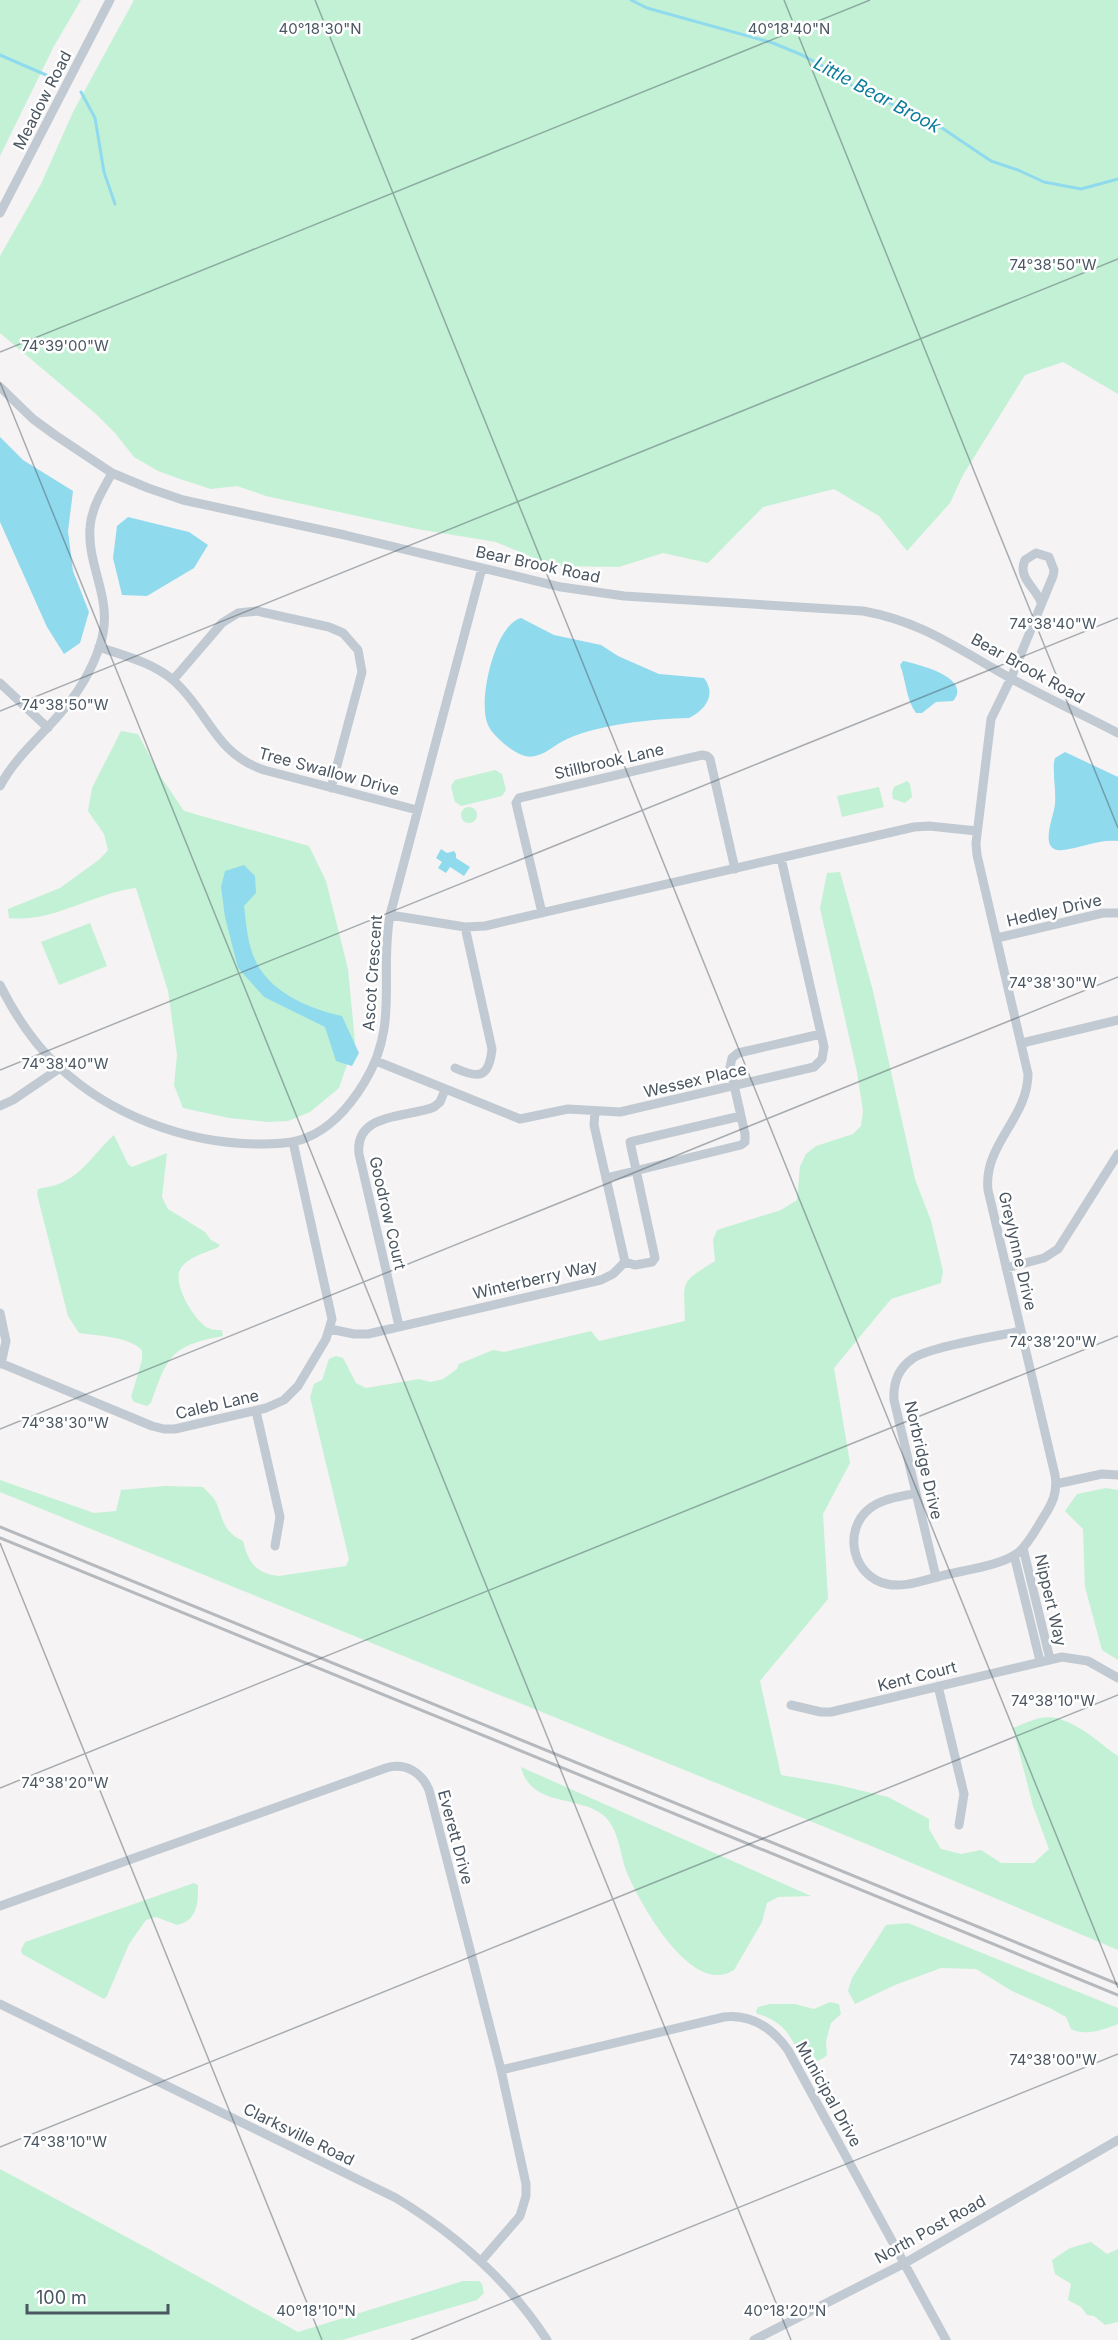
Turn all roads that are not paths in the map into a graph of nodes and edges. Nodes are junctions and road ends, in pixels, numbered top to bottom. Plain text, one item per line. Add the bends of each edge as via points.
1 (110, 0) edge
2 (0, 213) edge
3 (0, 387) edge
4 (112, 472) junction
5 (482, 568) junction
6 (1041, 602) junction
7 (99, 646) junction
8 (1011, 678) junction
9 (173, 680) junction
10 (0, 683) edge
11 (48, 728) junction
12 (1118, 734) edge
13 (0, 786) edge
14 (331, 788) junction
15 (417, 810) junction
16 (977, 831) junction
17 (781, 858) junction
18 (735, 869) junction
19 (542, 913) junction
20 (1118, 913) edge
21 (390, 915) junction
22 (465, 927) junction
23 (997, 938) junction
24 (0, 985) edge
25 (1118, 1020) edge
26 (821, 1034) junction
27 (1022, 1043) junction
28 (376, 1061) junction
29 (60, 1068) junction
30 (455, 1068) dead end
31 (734, 1086) junction
32 (445, 1090) junction
33 (0, 1106) edge
34 (595, 1112) junction
35 (741, 1116) junction
36 (293, 1142) junction
37 (1118, 1154) edge
38 (635, 1171) junction
39 (606, 1178) junction
40 (625, 1262) junction
41 (1006, 1268) junction
42 (0, 1313) edge
43 (399, 1326) junction
44 (330, 1329) junction
45 (1021, 1331) junction
46 (0, 1364) edge
47 (256, 1411) junction
48 (1118, 1475) edge
49 (1056, 1484) junction
50 (916, 1493) junction
51 (275, 1546) dead end
52 (1023, 1548) junction
53 (1014, 1555) junction
54 (936, 1577) junction
55 (1045, 1660) junction
56 (1118, 1678) edge
57 (938, 1686) junction
58 (791, 1705) dead end
59 (959, 1824) dead end
60 (0, 1905) edge
61 (0, 2004) edge
62 (501, 2070) junction
63 (1118, 2140) edge
64 (482, 2260) junction
65 (904, 2263) junction
66 (547, 2340) edge
67 (754, 2340) edge
68 (946, 2340) edge

1 - 2 street, Meadow Road
3 - 4 street, Bear Brook Road via 40,424
4 - 5 street, Bear Brook Road via 183,500
4 - 7 street via 93,512 90,528 104,604
5 - 8 street, Bear Brook Road via 561,587 624,596 886,615 924,629
5 - 15 street, Ascot Crescent
6 - 6 street, Greylynne Drive via 1054,570 1049,557 1036,554 1025,560 1022,573
6 - 8 street, Greylynne Drive
7 - 9 street, Tree Swallow Drive via 151,666
7 - 11 street via 77,691
8 - 12 street, Bear Brook Road
8 - 16 street, Greylynne Drive via 990,725
9 - 14 street, Tree Swallow Drive via 238,758 264,770
9 - 14 street via 222,622 238,613 257,611 343,633 359,653 362,672
10 - 11 street
11 - 13 street via 19,757
14 - 15 street, Tree Swallow Drive
15 - 21 street, Ascot Crescent
16 - 17 street via 919,826
16 - 23 street, Greylynne Drive via 977,855
17 - 18 street
17 - 26 street, Wessex Place
18 - 19 street
18 - 19 street, Stillbrook Lane via 710,758 703,754 519,798 516,804
19 - 22 street
20 - 23 street, Hedley Drive via 1103,913
21 - 22 street
21 - 28 street, Ascot Crescent via 387,1014
22 - 30 street via 492,1049 487,1068 481,1074 473,1076
23 - 27 street, Greylynne Drive
24 - 29 street, Ascot Crescent via 22,1024
25 - 27 street
26 - 31 street, Wessex Place via 824,1052 816,1066
26 - 31 street via 736,1054 730,1063
27 - 41 street, Greylynne Drive via 1028,1070 1027,1090 994,1150 987,1178
28 - 32 street, Wessex Place
28 - 36 street, Ascot Crescent via 363,1085 334,1120
29 - 33 street
29 - 36 street, Ascot Crescent via 112,1105 170,1130 232,1143
31 - 34 street, Wessex Place via 620,1112
31 - 35 street
32 - 34 street, Wessex Place via 516,1119 568,1109
32 - 43 street, Goodrow Court via 435,1106 376,1122 364,1131 359,1142
34 - 39 street via 594,1126
35 - 38 street via 746,1137 740,1146
35 - 38 street via 632,1141 629,1146
36 - 44 street via 331,1310
37 - 41 street via 1058,1249 1044,1258
38 - 39 street
38 - 40 street via 655,1259 637,1265
39 - 40 street
40 - 43 street, Winterberry Way via 601,1280
41 - 45 street, Greylynne Drive
42 - 46 street via 6,1339
43 - 44 street, Winterberry Way via 361,1335
44 - 47 street, Caleb Lane via 293,1392 277,1404
45 - 49 street, Greylynne Drive
45 - 50 street, Norbridge Drive via 923,1354 900,1372 894,1400
46 - 47 street, Caleb Lane via 160,1429
47 - 51 street via 280,1517
48 - 49 street via 1102,1474
49 - 52 street via 1052,1503
50 - 54 street, Norbridge Drive
50 - 54 street via 882,1501 867,1510 855,1529 854,1551 864,1571 882,1583 900,1585
52 - 53 street
52 - 55 street, Nippert Way
53 - 54 street
53 - 55 street, Nippert Way
55 - 56 street, Kent Court via 1084,1659
55 - 57 street, Kent Court
57 - 58 street, Kent Court via 828,1713
57 - 59 street via 964,1794
60 - 62 street, Everett Drive via 386,1768 406,1767 420,1774 429,1790
61 - 64 street, Clarksville Road via 396,2198
62 - 64 street, Everett Drive via 526,2196 520,2216
62 - 65 street, Municipal Drive via 724,2017 758,2022 777,2035 788,2050
63 - 65 street, North Post Road
64 - 66 street, Clarksville Road via 520,2302
65 - 67 street, North Post Road
65 - 68 street, Municipal Drive

